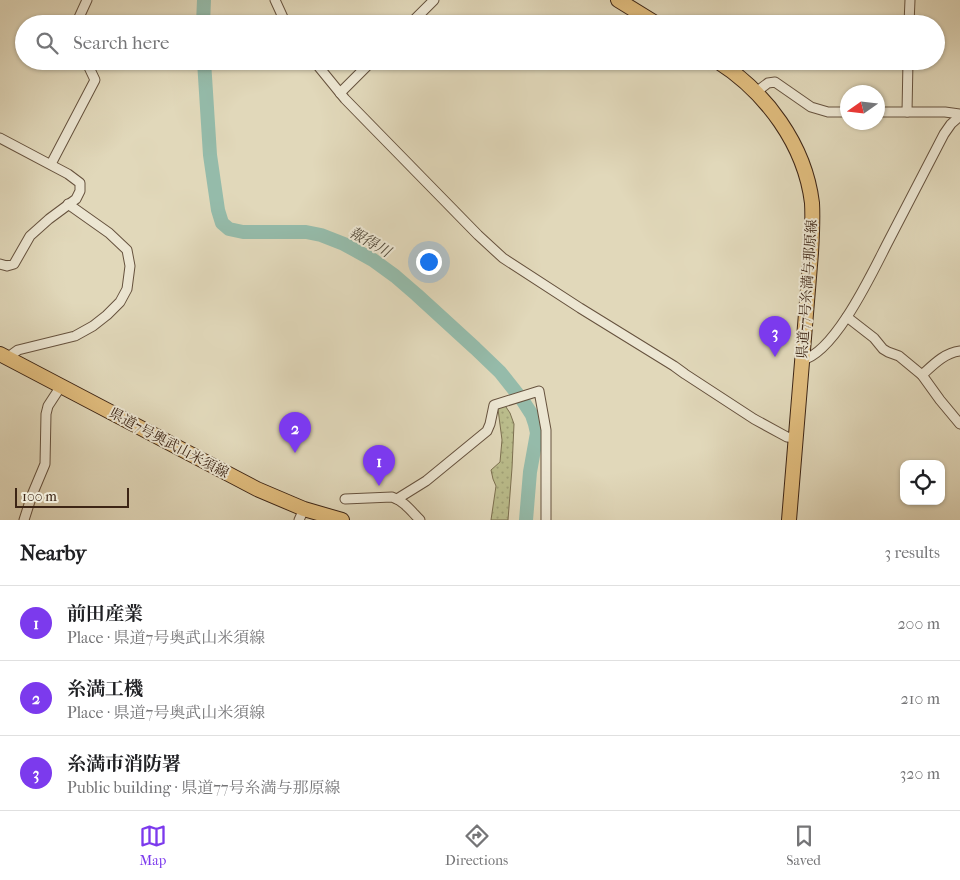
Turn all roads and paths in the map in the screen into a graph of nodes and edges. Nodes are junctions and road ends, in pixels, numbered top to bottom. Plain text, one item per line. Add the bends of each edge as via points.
1 (87, 0) edge
2 (275, 0) edge
3 (434, 0) edge
4 (618, 0) edge
5 (910, 0) edge
6 (80, 15) edge
7 (282, 15) edge
8 (419, 15) edge
9 (642, 15) edge
10 (909, 15) edge
11 (91, 70) edge
12 (321, 70) edge
13 (363, 70) edge
14 (730, 70) edge
15 (908, 70) edge
16 (756, 92) junction
17 (340, 93) junction
18 (840, 112) edge
19 (885, 112) edge
20 (907, 112) junction
21 (960, 115) edge
22 (0, 138) edge
23 (51, 164) junction
24 (68, 204) junction
25 (0, 264) edge
26 (847, 316) junction
27 (960, 351) edge
28 (4, 356) edge
29 (802, 360) junction
30 (922, 375) junction
31 (61, 386) junction
32 (960, 424) edge
33 (796, 438) junction
34 (345, 499) dead end
35 (397, 499) junction
36 (302, 514) edge
37 (24, 520) edge
38 (342, 520) edge
39 (420, 520) edge
40 (546, 520) edge
41 (789, 520) edge

1 - 6 street
2 - 7 street
3 - 8 street
4 - 9 main road
5 - 10 street
11 - 23 street via 95,80
12 - 17 street
13 - 17 street
14 - 16 main road, 県道77号糸満与那原線
15 - 20 street
16 - 18 street via 775,82 811,107
16 - 29 main road, 県道77号糸満与那原線 via 792,143 804,168 810,192 812,230
17 - 33 street via 502,258 754,419 787,437
19 - 20 street
20 - 21 street
21 - 26 street via 944,134
22 - 23 street
23 - 24 street via 80,184 76,199
24 - 25 street via 30,236 14,264
24 - 28 street via 109,233 126,250 130,266 127,289 107,315 75,336
26 - 29 street via 815,354
26 - 30 street via 883,349 899,356
27 - 30 street via 941,359
28 - 31 main road, 県道7号奥武山米須線
29 - 33 main road, 県道77号糸満与那原線
30 - 32 street
31 - 36 main road, 県道7号奥武山米須線
31 - 37 street via 48,406 45,464
33 - 41 main road, 県道77号糸満与那原線
34 - 35 street
35 - 39 street
35 - 40 street via 426,481 487,430 494,405 539,391 546,430
36 - 38 main road, 県道7号奥武山米須線

